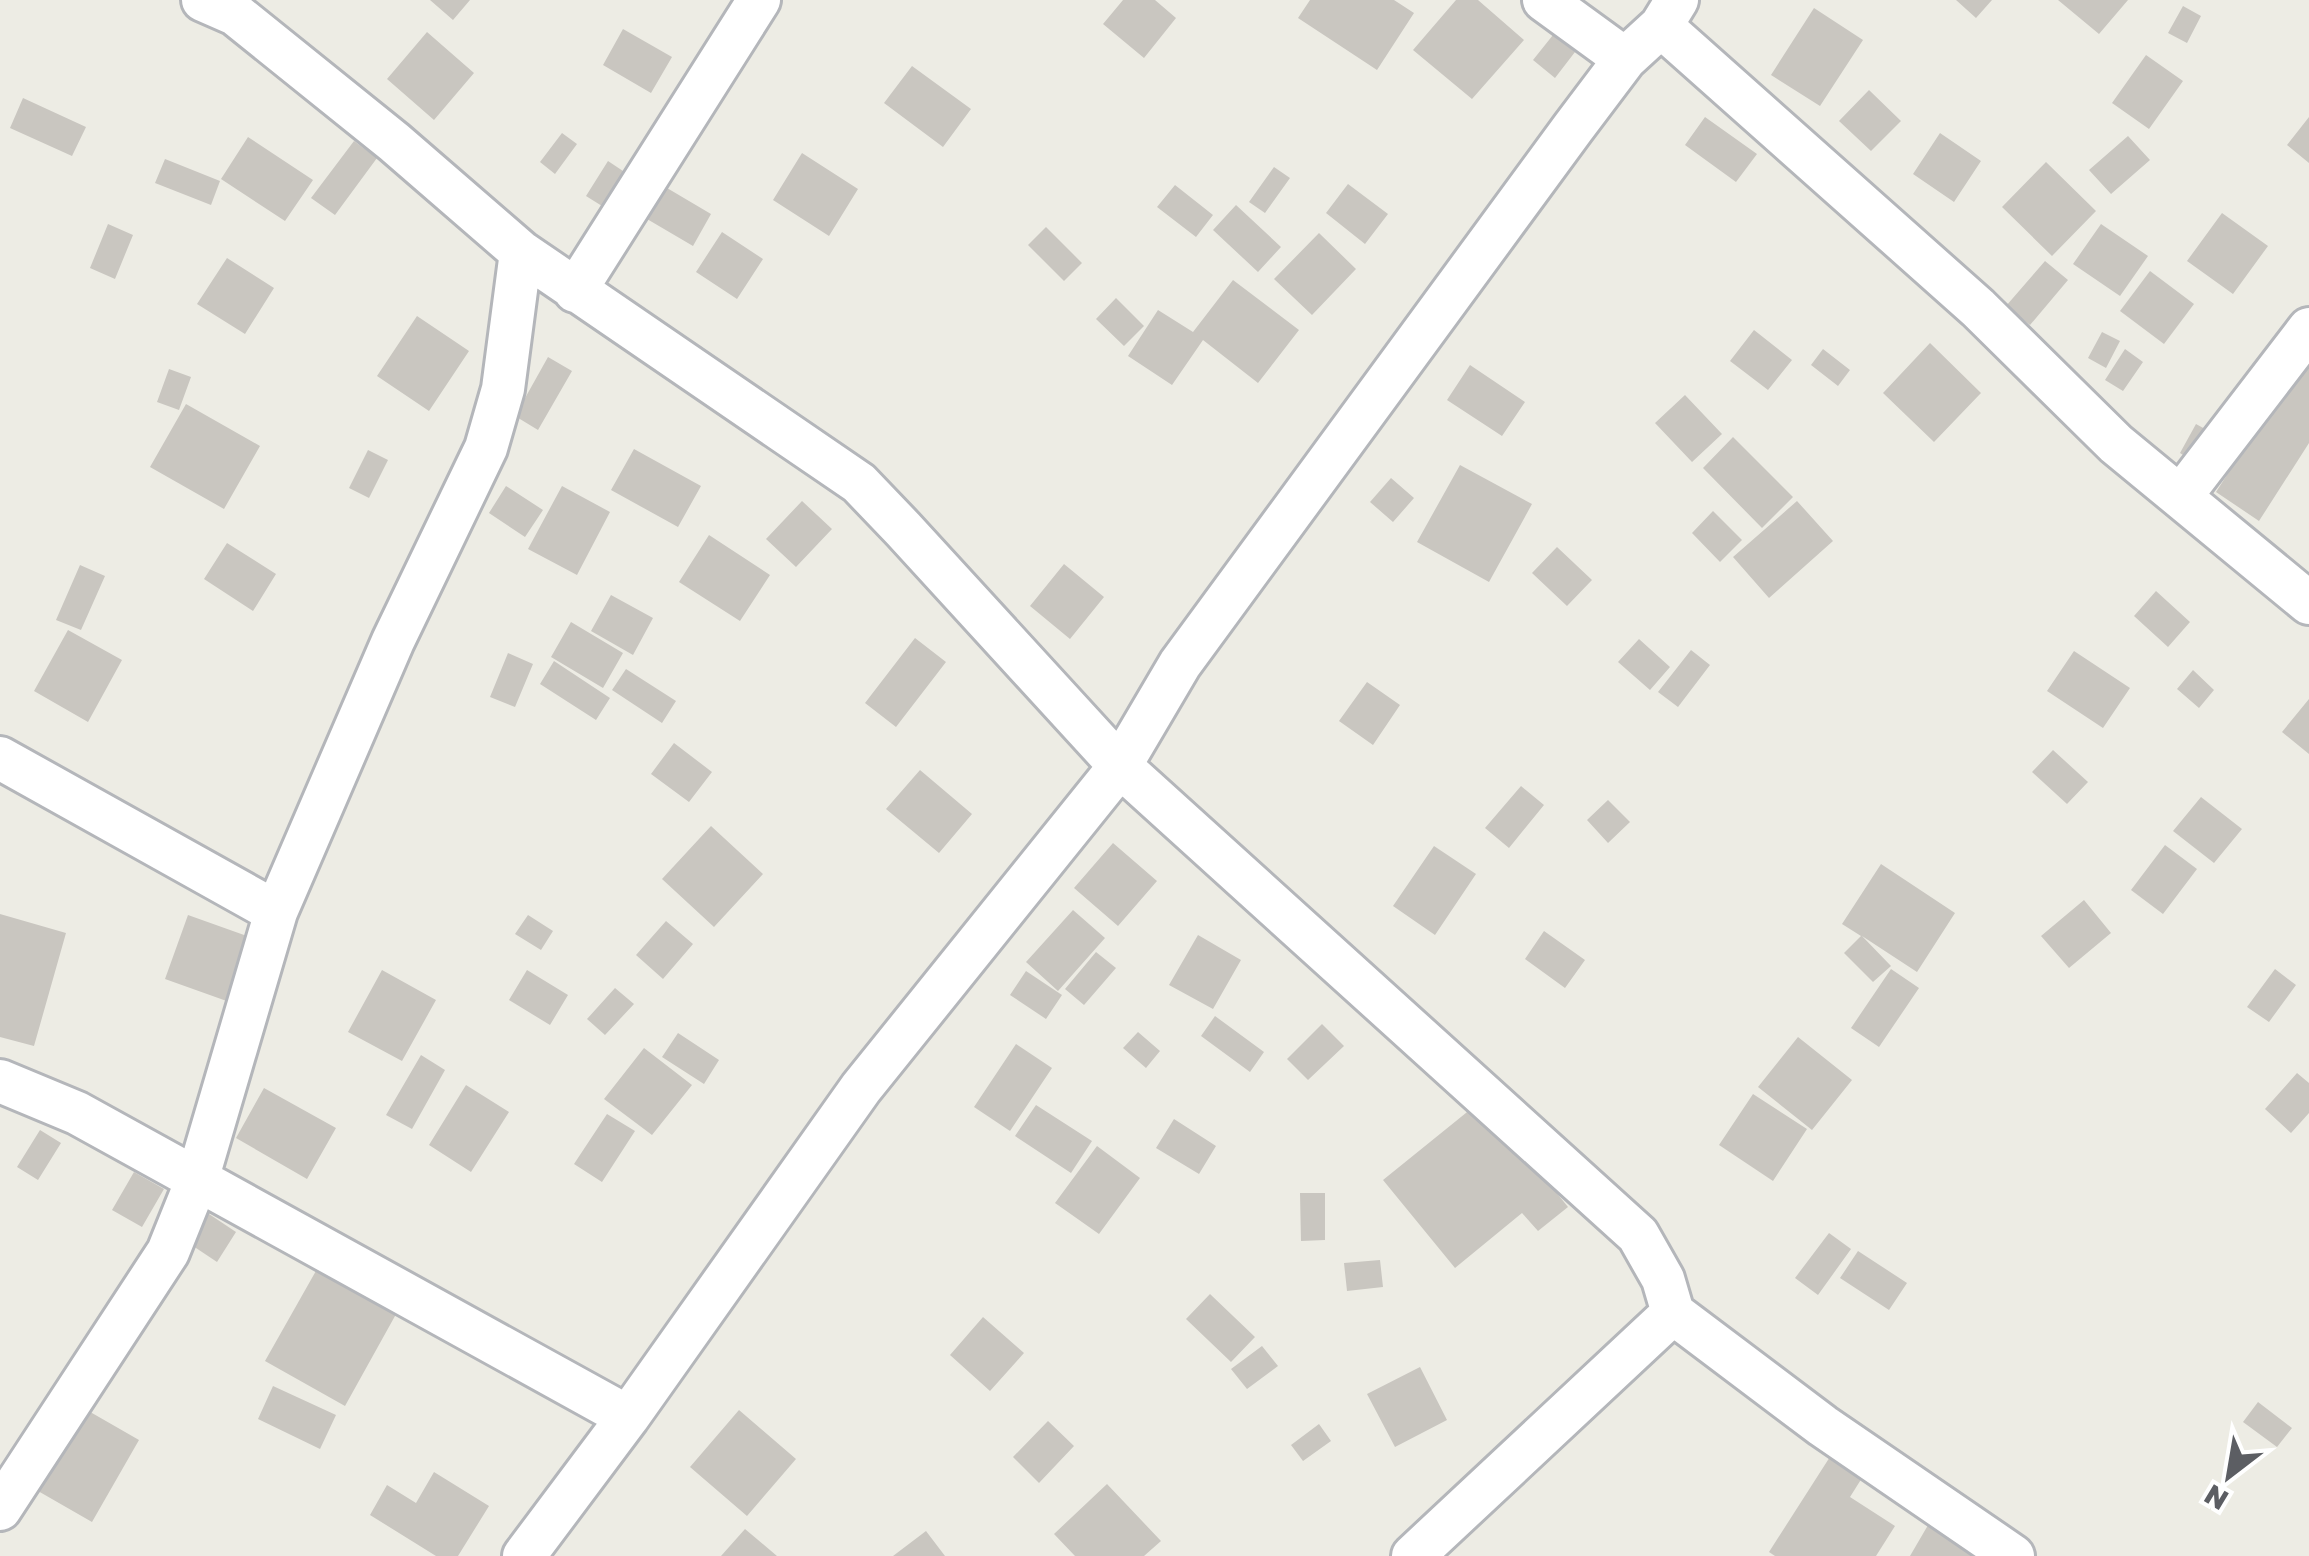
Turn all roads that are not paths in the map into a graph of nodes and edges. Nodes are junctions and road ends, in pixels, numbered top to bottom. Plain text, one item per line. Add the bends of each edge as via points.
1 (760, 0) edge
2 (1544, 0) edge
3 (224, 5) edge
4 (1669, 13) edge
5 (1625, 59) junction
6 (521, 252) junction
7 (576, 290) junction
8 (2309, 329) edge
9 (2181, 496) junction
10 (2309, 603) edge
11 (0, 758) edge
12 (1120, 766) junction
13 (276, 912) junction
14 (0, 1081) edge
15 (197, 1180) junction
16 (1673, 1314) junction
17 (628, 1417) junction
18 (0, 1509) edge
19 (524, 1556) edge
20 (1413, 1556) edge
21 (2013, 1556) edge

1 - 7 street
2 - 5 street
3 - 6 street
4 - 5 street
4 - 9 street via 2116,444
5 - 12 street via 1180,664
6 - 7 street
6 - 13 street via 502,389 486,448 393,641
7 - 12 street via 859,483
8 - 9 street
9 - 10 street
11 - 13 street
12 - 16 street via 1638,1234
12 - 17 street via 861,1088
13 - 15 street
14 - 15 street via 77,1113
15 - 17 street
15 - 18 street via 168,1252
16 - 20 street
16 - 21 street
17 - 19 street

